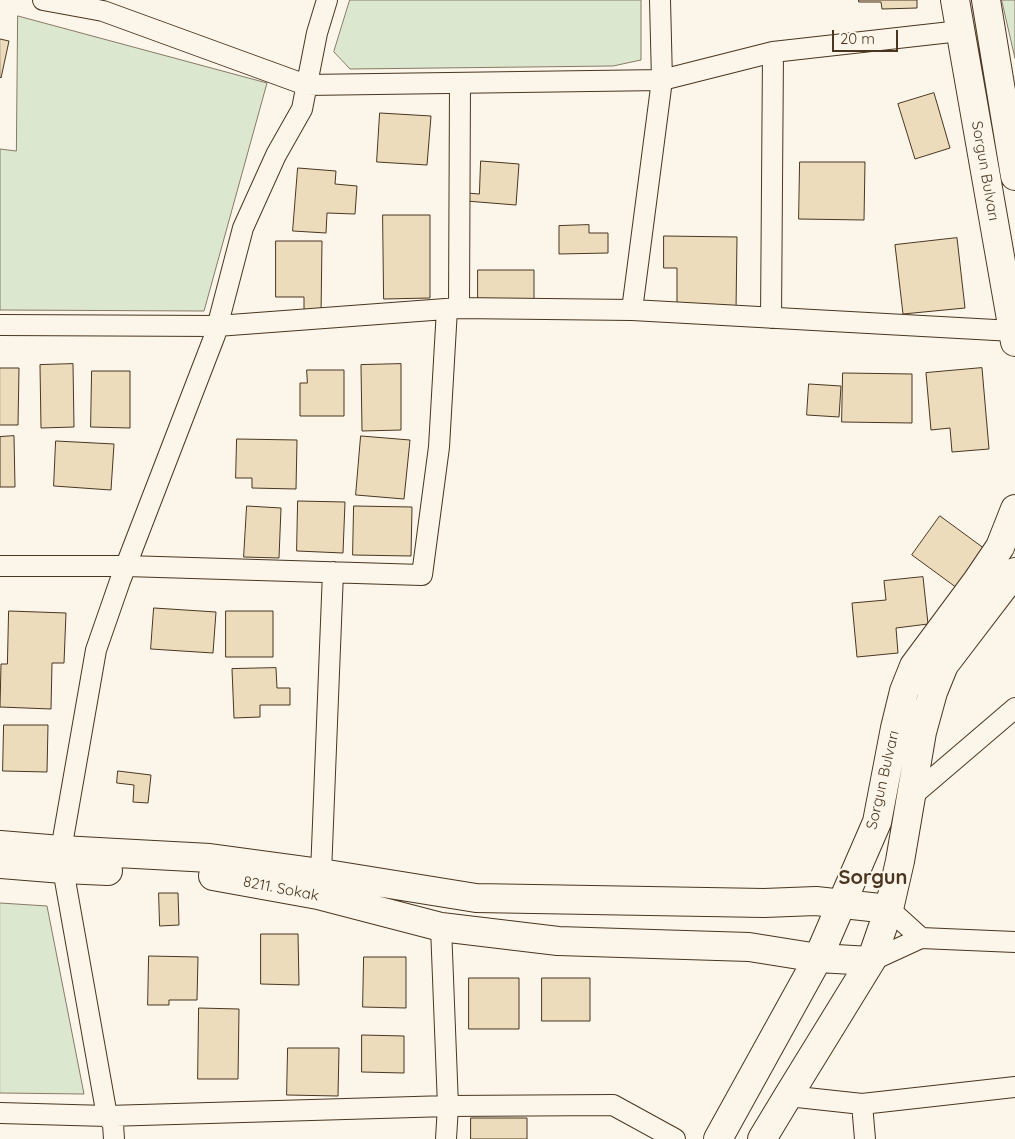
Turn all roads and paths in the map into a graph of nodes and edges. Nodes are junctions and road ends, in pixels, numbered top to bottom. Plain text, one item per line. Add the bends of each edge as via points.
1 (43, 0) edge
2 (327, 0) edge
3 (660, 0) edge
4 (955, 0) edge
5 (986, 0) edge
6 (103, 5) edge
7 (960, 31) junction
8 (773, 52) junction
9 (662, 80) junction
10 (460, 83) junction
11 (306, 85) junction
12 (1008, 97) edge
13 (1015, 176) edge
14 (453, 309) junction
15 (632, 310) junction
16 (771, 318) junction
17 (0, 325) edge
18 (217, 326) junction
19 (1014, 337) edge
20 (1015, 509) edge
21 (0, 566) edge
22 (126, 566) junction
23 (333, 572) junction
24 (1015, 572) edge
25 (1015, 708) edge
26 (911, 797) junction
27 (0, 845) edge
28 (62, 859) junction
29 (0, 864) edge
30 (321, 873) junction
31 (841, 903) junction
32 (889, 909) junction
33 (441, 927) junction
34 (921, 938) junction
35 (1015, 942) edge
36 (818, 958) junction
37 (871, 961) junction
38 (1015, 1087) edge
39 (788, 1096) junction
40 (862, 1104) junction
41 (448, 1106) junction
42 (0, 1113) edge
43 (107, 1116) junction
44 (114, 1139) edge
45 (446, 1139) edge
46 (675, 1139) edge
47 (718, 1139) edge
48 (762, 1139) edge
49 (865, 1139) edge

1 - 6 street
2 - 11 street
3 - 9 street
4 - 7 main road, Sorgun Bulvarı
5 - 12 main road, Sorgun Bulvarı
6 - 11 street
7 - 8 street
7 - 19 main road, Sorgun Bulvarı
8 - 9 street
8 - 16 street
9 - 10 street
9 - 15 street
10 - 11 street
10 - 14 street
11 - 18 street via 302,108 276,155 244,228
12 - 13 main road, Sorgun Bulvarı
14 - 15 street
14 - 18 street
14 - 23 street via 422,575
15 - 16 street
16 - 19 street
17 - 18 street
18 - 22 street
20 - 31 main road, Sorgun Bulvarı via 1000,547 914,666 904,690 877,822
21 - 22 street
22 - 23 street
22 - 28 street via 96,650
23 - 30 street
24 - 26 main road, Sorgun Bulvarı via 944,665 922,732
25 - 26 street
26 - 32 main road, Sorgun Bulvarı
27 - 28 main road
28 - 29 main road, 8211. Sokak
28 - 30 main road via 210,858
28 - 33 main road, 8211. Sokak via 212,876 318,895
28 - 43 street
30 - 31 main road via 476,898
31 - 32 main road
31 - 36 main road, Sorgun Bulvarı
32 - 34 street
32 - 37 main road, Sorgun Bulvarı
33 - 36 main road, 8211. Sokak via 558,941 750,947
33 - 41 street
34 - 35 street
34 - 37 street
36 - 37 main road, 8211. Sokak
36 - 47 main road, Sorgun Bulvarı
37 - 39 main road, Sorgun Bulvarı
38 - 40 street
39 - 40 street
39 - 48 main road, Sorgun Bulvarı
40 - 49 street
41 - 43 street
41 - 45 street
41 - 46 street via 614,1105
42 - 43 street
43 - 44 street via 114,1124

